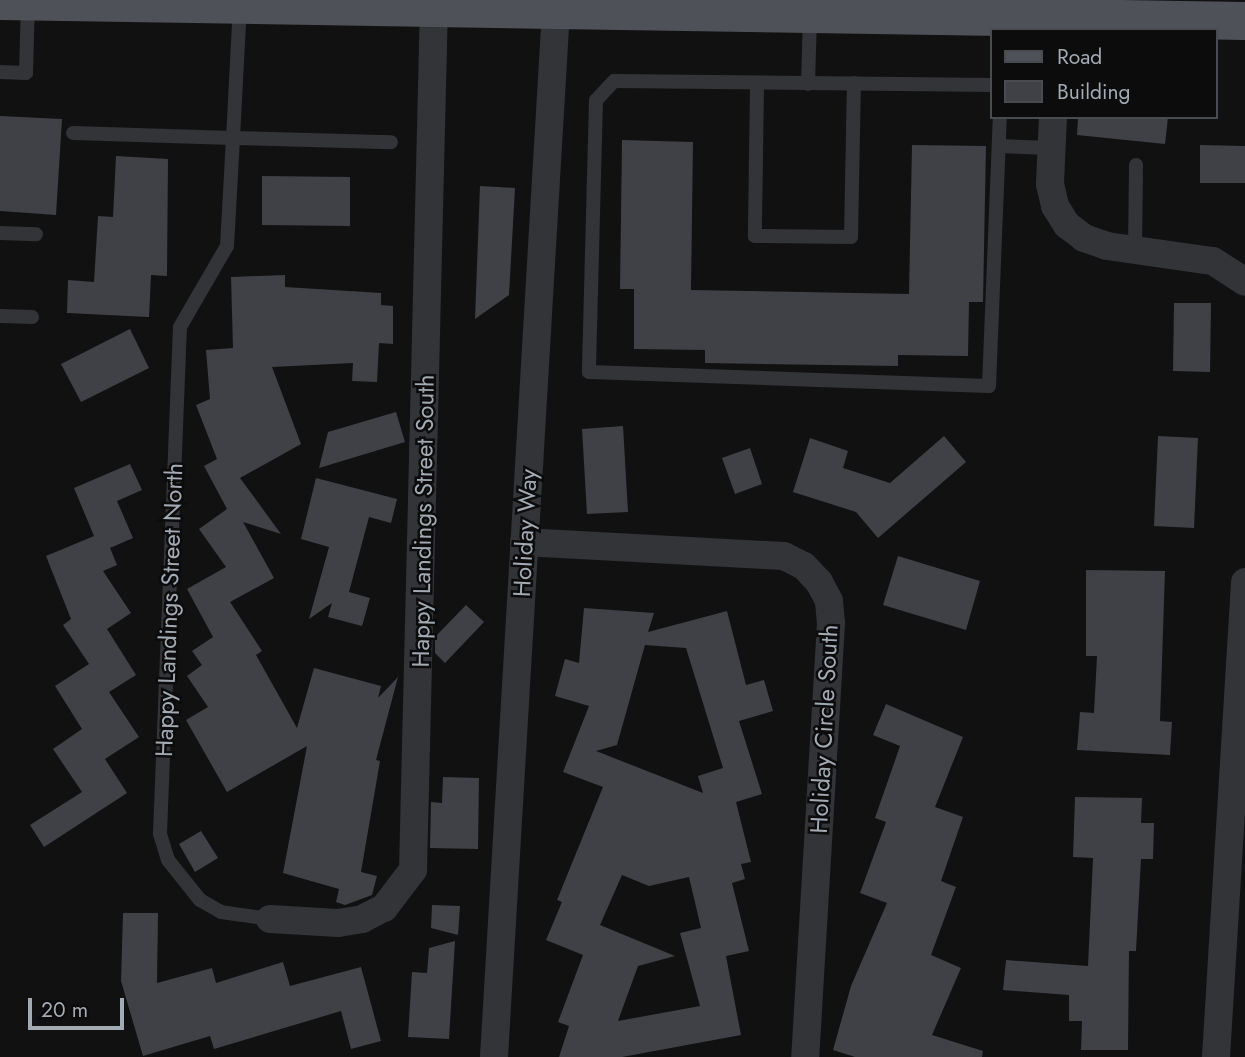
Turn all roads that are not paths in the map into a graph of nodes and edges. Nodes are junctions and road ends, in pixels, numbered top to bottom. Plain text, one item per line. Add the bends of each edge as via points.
1 (628, 0) edge
2 (14, 1) edge
3 (240, 4) junction
4 (434, 6) junction
5 (816, 6) edge
6 (573, 9) junction
7 (1245, 21) edge
8 (1002, 23) edge
9 (1058, 24) edge
10 (0, 72) edge
11 (854, 83) junction
12 (757, 84) junction
13 (808, 84) junction
14 (990, 85) edge
15 (1000, 119) edge
16 (1053, 119) edge
17 (72, 133) dead end
18 (233, 138) junction
19 (391, 142) dead end
20 (999, 146) junction
21 (1051, 148) junction
22 (1136, 165) dead end
23 (0, 233) edge
24 (36, 234) dead end
25 (1135, 250) junction
26 (1245, 282) edge
27 (0, 316) edge
28 (32, 317) dead end
29 (524, 542) junction
30 (1245, 582) edge
31 (270, 919) joint
32 (494, 1057) edge
33 (805, 1057) edge
34 (1216, 1057) edge

1 - 6 main road
2 - 3 main road
2 - 10 lane via 26,73
3 - 4 main road
3 - 18 lane
4 - 6 main road
4 - 31 street, Happy Landings Street South via 413,870 384,908 362,919 338,923
5 - 6 main road
5 - 8 main road
5 - 13 lane
6 - 29 street, Holiday Way
7 - 9 main road
8 - 9 main road
11 - 12 lane via 850,237 755,236
11 - 13 lane
11 - 14 lane
12 - 13 lane
12 - 20 lane via 614,81 596,100 589,372 989,386
15 - 20 lane
16 - 21 street
17 - 18 lane
18 - 19 lane
18 - 31 lane, Happy Landings Street North via 227,246 180,327 160,833 169,860 200,900 221,912
20 - 21 lane
21 - 25 street via 1050,184 1055,206 1067,225 1084,239
22 - 25 lane
23 - 24 lane
25 - 26 street via 1213,261
27 - 28 lane
29 - 32 street, Holiday Way
29 - 33 street, Holiday Circle South via 784,556 804,566 819,582 829,601 831,623
30 - 34 street

